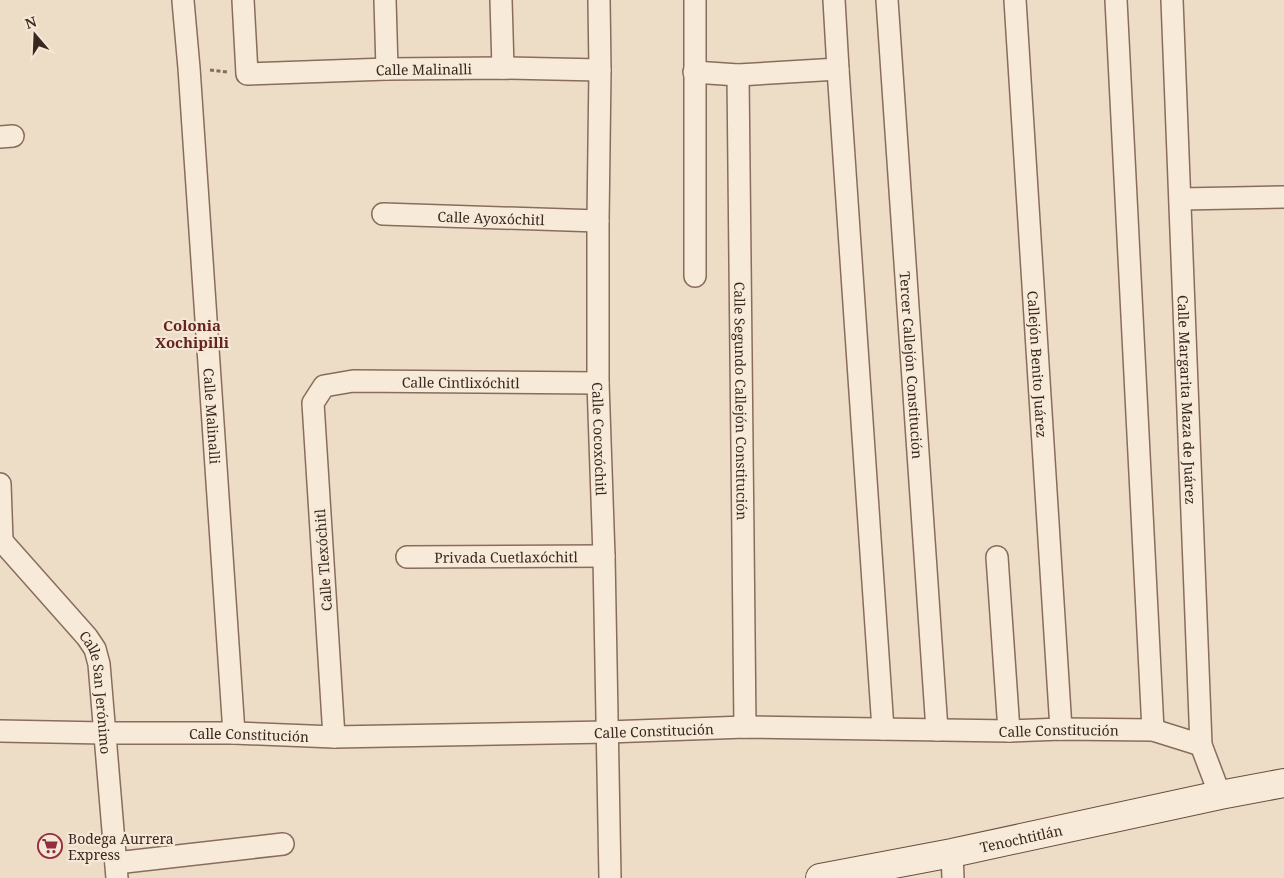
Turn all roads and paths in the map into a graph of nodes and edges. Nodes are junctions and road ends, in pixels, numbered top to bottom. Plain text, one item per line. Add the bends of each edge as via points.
1 (243, 0) edge
2 (385, 0) edge
3 (501, 0) edge
4 (599, 0) edge
5 (695, 0) edge
6 (834, 0) edge
7 (887, 0) edge
8 (1015, 0) edge
9 (1116, 0) edge
10 (1172, 0) edge
11 (183, 1) dead end
12 (189, 68) junction
13 (503, 68) junction
14 (386, 69) junction
15 (838, 69) junction
16 (600, 70) junction
17 (694, 72) junction
18 (247, 74) junction
19 (738, 75) junction
20 (1284, 197) edge
21 (1181, 199) junction
22 (383, 214) dead end
23 (598, 221) junction
24 (696, 276) dead end
25 (598, 383) junction
26 (324, 386) joint
27 (0, 484) edge
28 (1, 541) edge
29 (604, 556) junction
30 (997, 556) dead end
31 (407, 557) dead end
32 (745, 728) junction
33 (883, 729) junction
34 (1061, 729) junction
35 (0, 730) edge
36 (937, 730) junction
37 (1153, 730) junction
38 (1009, 731) junction
39 (608, 732) junction
40 (234, 733) junction
41 (104, 734) junction
42 (334, 737) junction
43 (1201, 745) junction
44 (1284, 783) edge
45 (1220, 795) junction
46 (282, 844) dead end
47 (952, 866) edge
48 (116, 870) edge
49 (863, 874) edge
50 (610, 878) edge
51 (820, 878) edge

1 - 18 street
2 - 14 street
3 - 13 street
4 - 16 street, Calle Cocoxóchitl
5 - 17 street
6 - 15 street
7 - 36 street, Tercer Callejón Constitución
8 - 34 street, Callejón Benito Juárez
9 - 37 street
10 - 21 street, Calle Margarita Maza de Juárez
11 - 12 street, Calle Malinalli
12 - 18 path
12 - 40 street, Calle Malinalli
13 - 14 street, Calle Malinalli
13 - 16 street, Calle Malinalli
14 - 18 street, Calle Malinalli
15 - 19 street
15 - 33 street
16 - 23 street, Calle Cocoxóchitl
17 - 19 street
17 - 24 street
19 - 32 street, Calle Segundo Callejón Constitución
20 - 21 street
21 - 43 street, Calle Margarita Maza de Juárez
22 - 23 street, Calle Ayoxóchitl
23 - 25 street, Calle Cocoxóchitl
25 - 26 street, Calle Cintlixóchitl via 353,381
25 - 29 street, Calle Cocoxóchitl
26 - 42 street, Calle Tlexóchitl via 313,403
27 - 28 street
28 - 41 street, Calle San Jerónimo via 95,649
29 - 31 street, Privada Cuetlaxóchitl
29 - 39 street, Calle Cocoxóchitl
30 - 38 street
32 - 33 street, Calle Constitución
32 - 39 street, Calle Constitución
33 - 36 street, Calle Constitución
34 - 37 street, Calle Constitución
34 - 38 street, Calle Constitución
35 - 41 street, Calle Constitución
36 - 38 street, Calle Constitución
37 - 43 street, Calle Constitución
39 - 42 street, Calle Constitución
39 - 50 street, Calle Cocoxóchitl
40 - 41 street, Calle Constitución
40 - 42 street, Calle Constitución
41 - 48 street, Calle San Jerónimo
43 - 45 street, Calle Margarita Maza de Juárez
44 - 45 main road, Tenochtitlán
45 - 47 main road, Tenochtitlán
46 - 48 street
47 - 49 main road, Tenochtitlán
49 - 51 main road, Tenochtitlán

